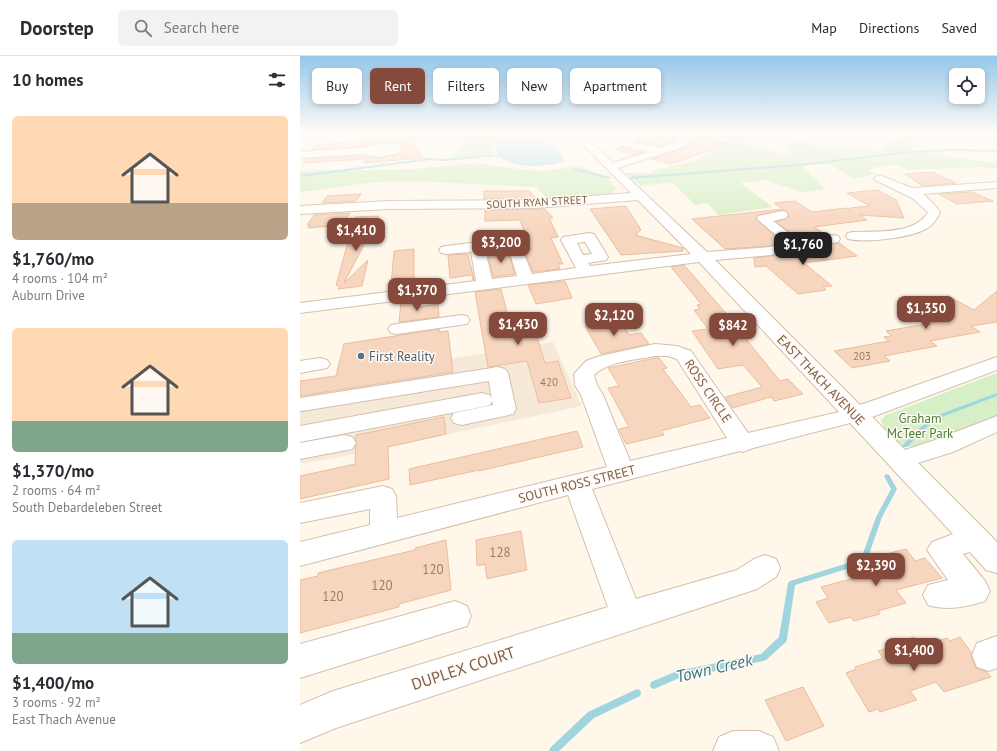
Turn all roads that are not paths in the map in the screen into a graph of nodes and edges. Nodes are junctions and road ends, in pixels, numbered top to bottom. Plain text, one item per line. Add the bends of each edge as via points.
1 (616, 165) edge
2 (611, 167) joint
3 (879, 178) dead end
4 (997, 185) edge
5 (909, 192) junction
6 (641, 196) junction
7 (300, 210) edge
8 (782, 215) dead end
9 (853, 236) dead end
10 (833, 239) dead end
11 (792, 245) junction
12 (477, 246) junction
13 (446, 250) dead end
14 (703, 257) junction
15 (526, 279) junction
16 (485, 284) junction
17 (458, 288) junction
18 (300, 308) edge
19 (397, 329) dead end
20 (997, 363) edge
21 (320, 364) dead end
22 (300, 367) edge
23 (501, 396) junction
24 (301, 407) edge
25 (855, 415) junction
26 (462, 418) dead end
27 (997, 423) edge
28 (300, 434) edge
29 (344, 443) dead end
30 (743, 444) junction
31 (300, 451) edge
32 (901, 460) junction
33 (622, 472) junction
34 (577, 484) junction
35 (300, 514) edge
36 (384, 533) junction
37 (975, 538) junction
38 (300, 554) edge
39 (997, 561) edge
40 (765, 568) dead end
41 (939, 595) dead end
42 (454, 616) dead end
43 (627, 616) junction
44 (300, 661) edge
45 (300, 724) edge
46 (733, 751) edge
47 (759, 751) edge

1 - 2 street
2 - 6 street, EAST THACH AVENUE
3 - 5 street
4 - 5 street
5 - 9 street via 930,205 934,212 925,225 910,230
6 - 7 street, SOUTH RYAN STREET via 535,204 388,204
6 - 14 street, EAST THACH AVENUE
8 - 11 street via 763,219 792,242
10 - 11 street
11 - 14 street via 771,251
12 - 13 street
12 - 15 street via 513,242
12 - 16 street
14 - 15 street via 582,266
14 - 25 street, EAST THACH AVENUE
15 - 16 street
16 - 17 street
17 - 18 street
17 - 19 street via 462,328
20 - 25 street, SOUTH ROSS STREET
21 - 22 street
23 - 24 street via 498,373
23 - 26 street via 505,410
23 - 28 street
25 - 30 street, SOUTH ROSS STREET
25 - 32 street, EAST THACH AVENUE
27 - 32 street via 944,446
29 - 31 street
30 - 33 street, SOUTH ROSS STREET
30 - 33 street, ROSS CIRCLE via 684,355 670,350 655,350 607,360 593,365 584,374 586,385
32 - 37 street, EAST THACH AVENUE
33 - 34 street, SOUTH ROSS STREET
34 - 36 street, SOUTH ROSS STREET
34 - 43 street
35 - 36 street via 382,496
36 - 38 street, SOUTH ROSS STREET
37 - 39 street, EAST THACH AVENUE
37 - 41 street via 942,550 974,591
40 - 43 street, DUPLEX COURT via 746,580
42 - 44 street
43 - 45 street, DUPLEX COURT via 341,707
46 - 47 street

